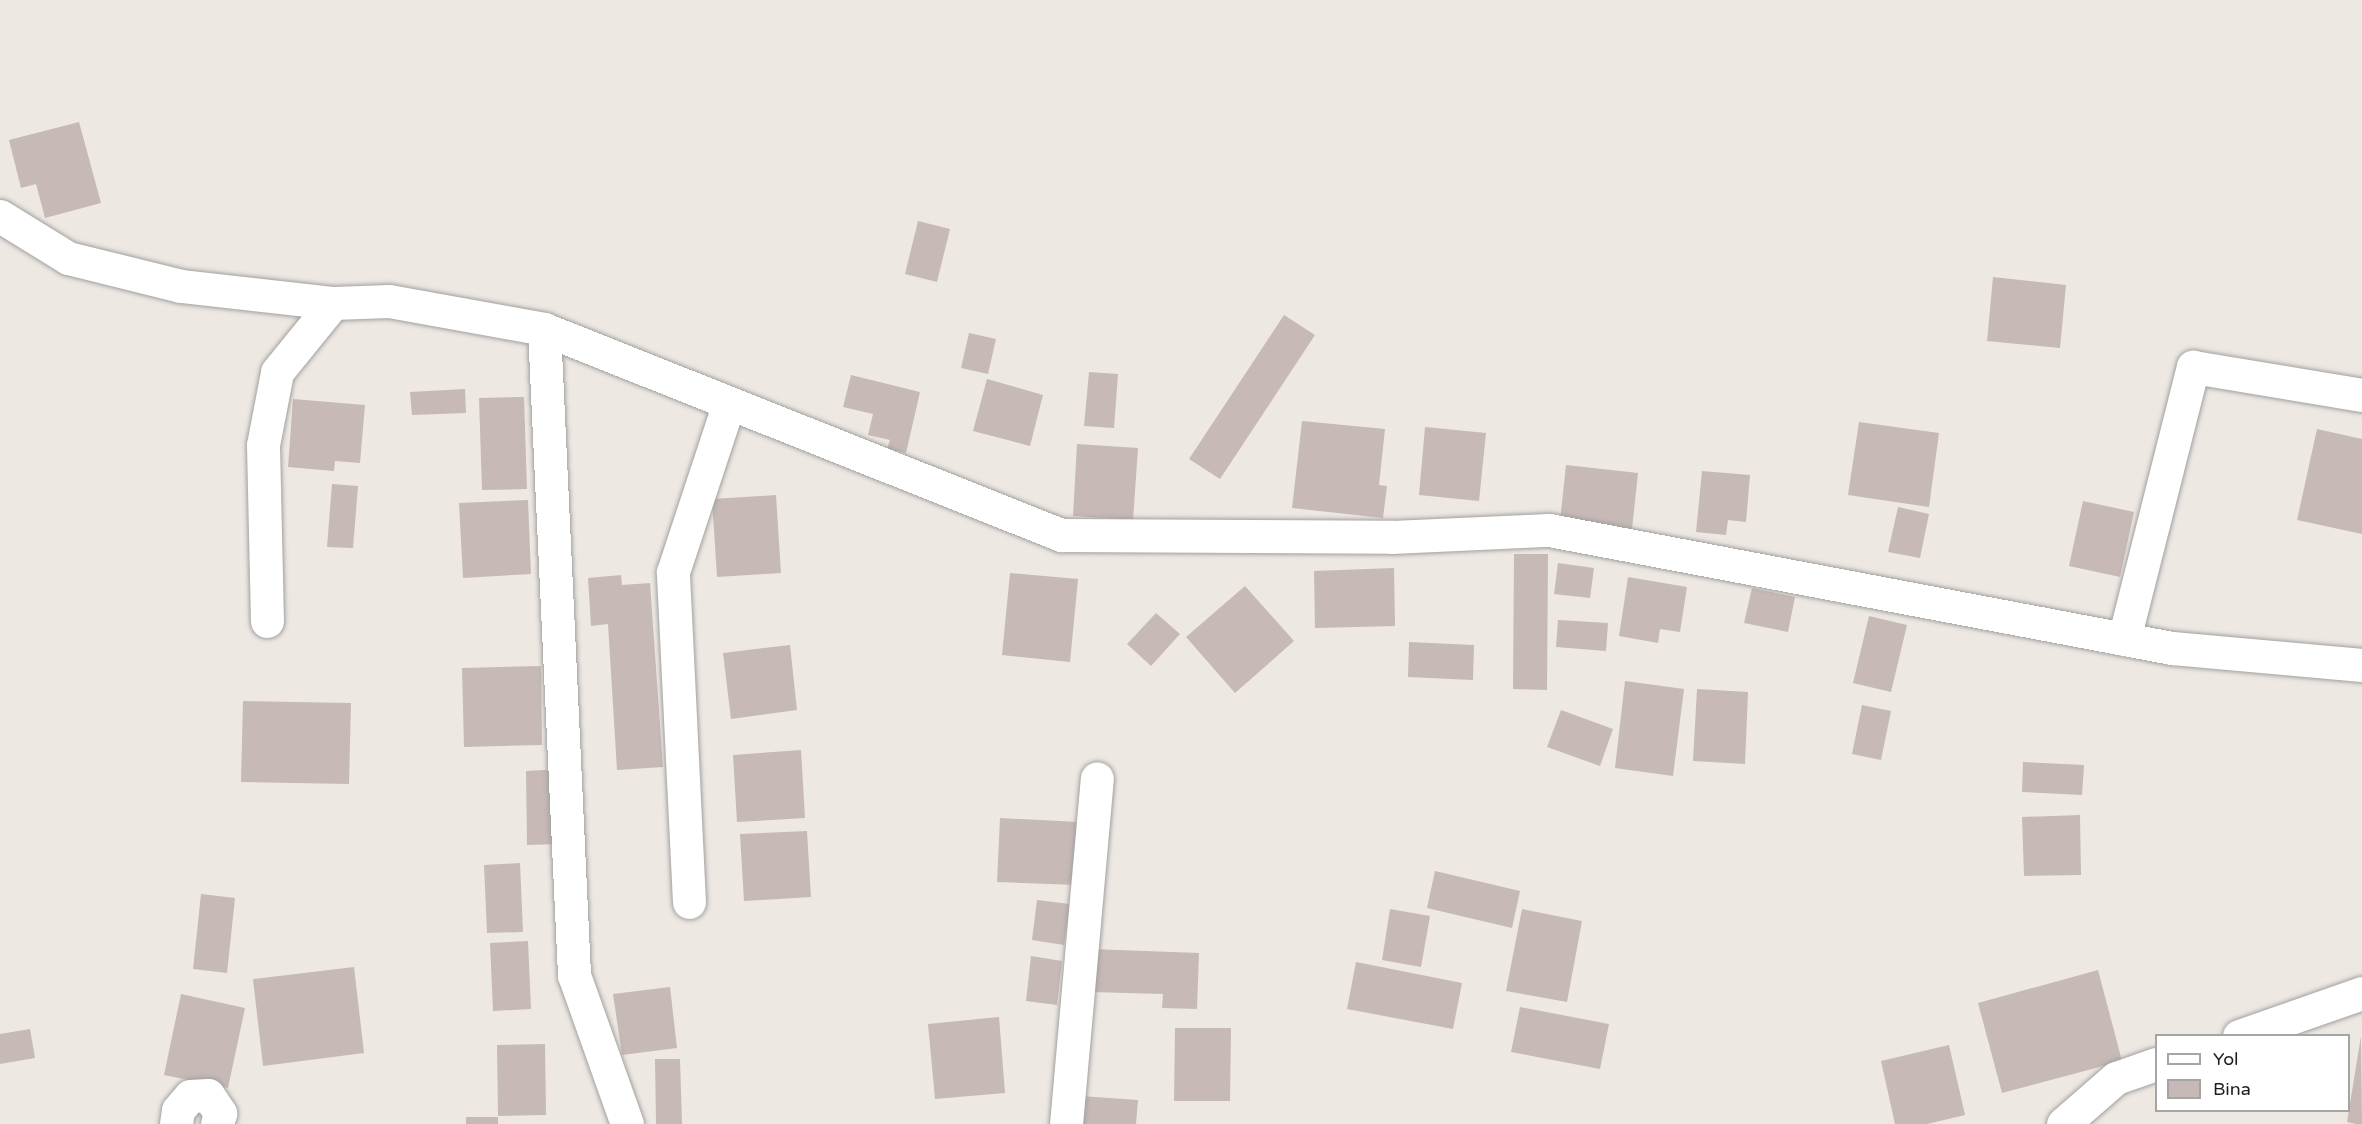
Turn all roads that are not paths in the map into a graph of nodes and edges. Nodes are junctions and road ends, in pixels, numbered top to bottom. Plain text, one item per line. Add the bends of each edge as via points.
1 (0, 216) edge
2 (333, 303) junction
3 (544, 329) junction
4 (2362, 395) edge
5 (729, 403) junction
6 (267, 621) dead end
7 (2124, 639) junction
8 (2362, 665) edge
9 (1097, 778) dead end
10 (689, 902) dead end
11 (2362, 993) edge
12 (2242, 1034) edge
13 (2155, 1065) edge
14 (176, 1124) edge
15 (217, 1124) edge
16 (627, 1124) edge
17 (1066, 1124) edge
18 (2063, 1124) edge

1 - 2 street via 68,258 181,286
2 - 3 street via 389,301
2 - 6 street via 277,372 263,446
3 - 5 street
3 - 16 street via 574,975
4 - 7 street via 2193,367
5 - 7 street via 1061,535 1392,537 1549,530
5 - 10 street via 673,572
7 - 8 street via 2172,648
9 - 17 street
11 - 12 street
13 - 18 street via 2116,1078
14 - 15 street via 178,1110 190,1096 208,1095 220,1113

